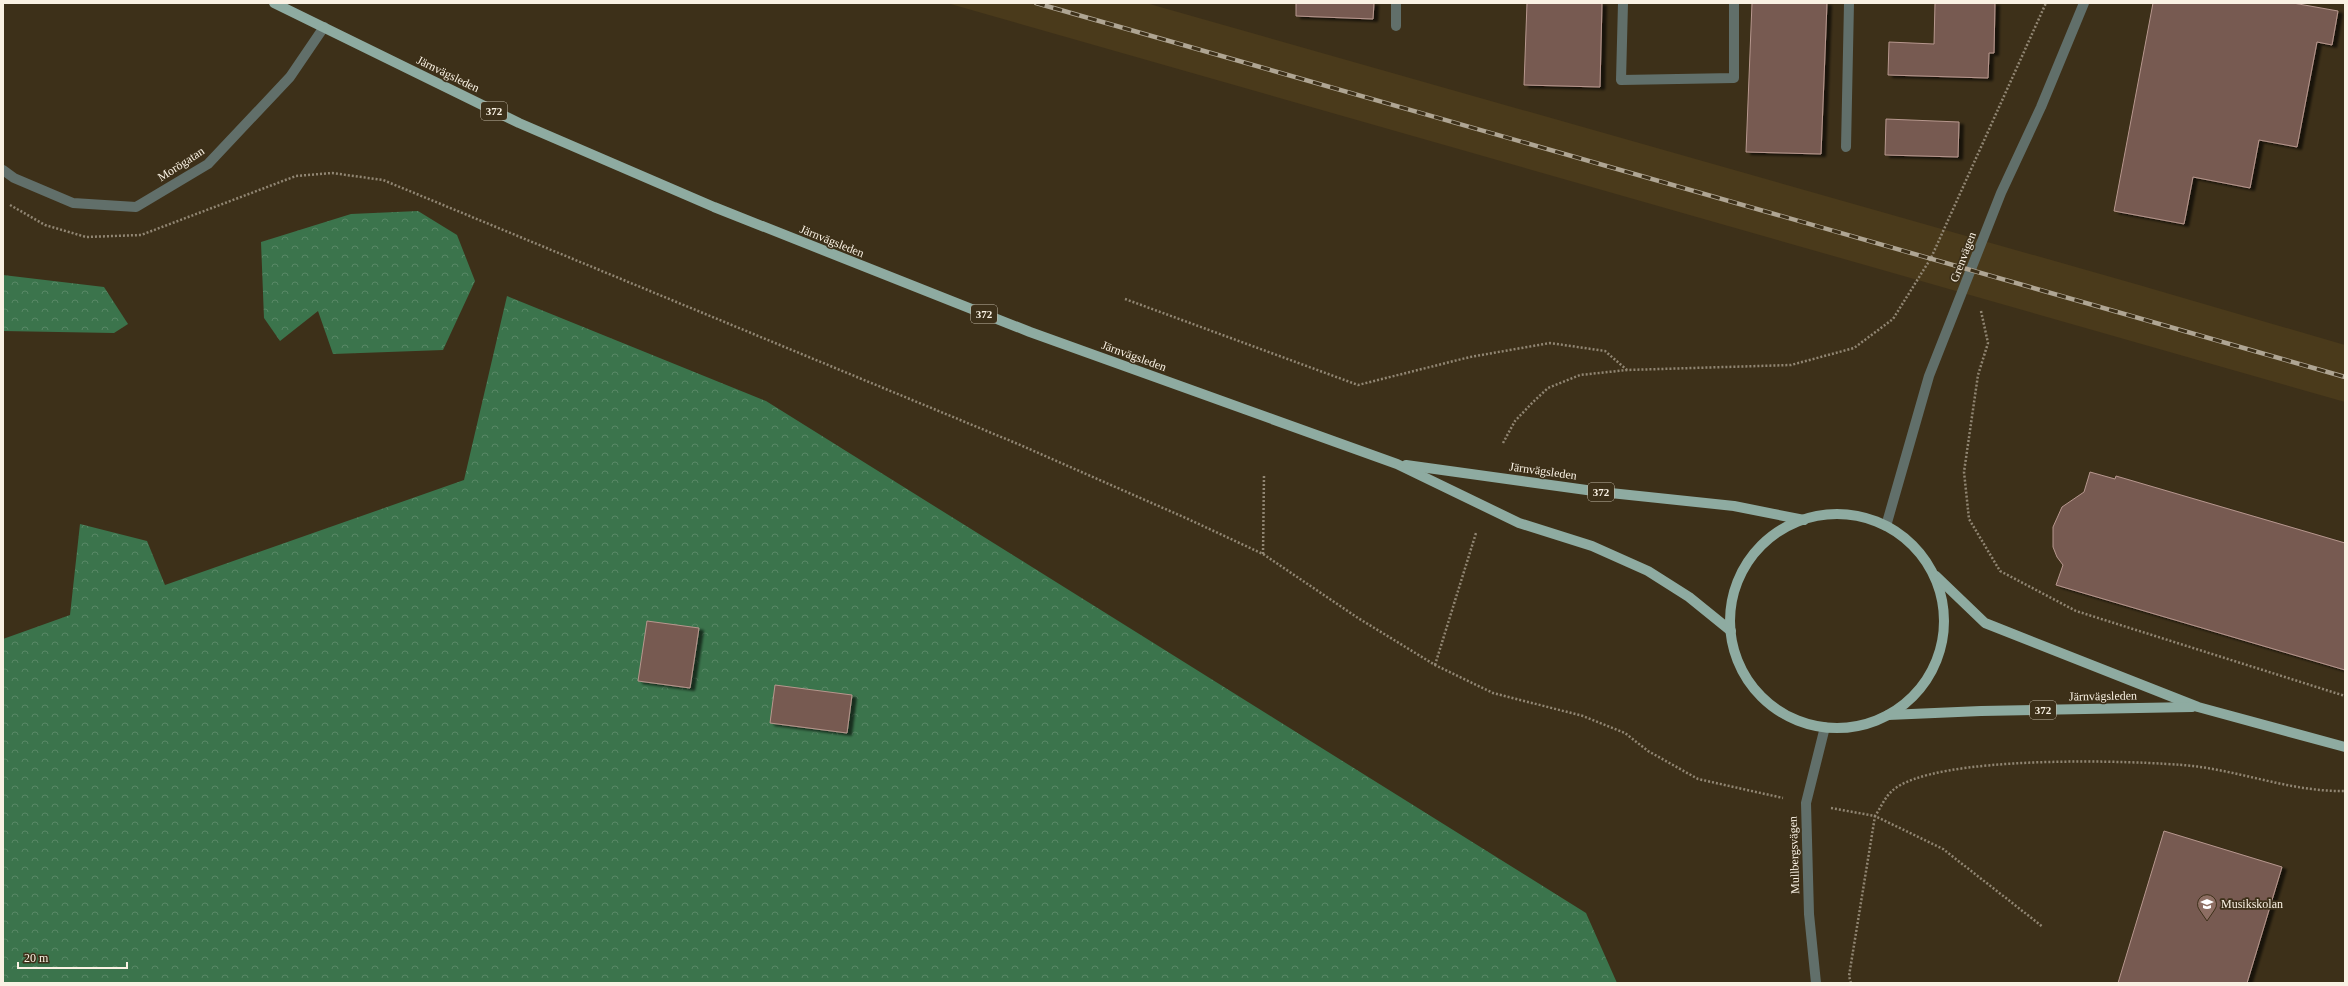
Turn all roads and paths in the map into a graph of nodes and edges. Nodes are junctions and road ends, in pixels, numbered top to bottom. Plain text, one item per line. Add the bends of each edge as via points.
1 (274, 3) edge
2 (1396, 3) edge
3 (1624, 3) edge
4 (1734, 3) edge
5 (1849, 3) edge
6 (2046, 3) edge
7 (2084, 3) edge
8 (1396, 26) dead end
9 (324, 27) junction
10 (1846, 147) dead end
11 (3, 170) edge
12 (3, 201) edge
13 (1972, 270) junction
14 (1125, 299) dead end
15 (1627, 370) junction
16 (1502, 443) dead end
17 (1397, 464) junction
18 (1264, 476) dead end
19 (1804, 520) junction
20 (1886, 526) junction
21 (1476, 533) dead end
22 (1263, 554) junction
23 (1932, 571) junction
24 (1731, 631) junction
25 (1435, 665) junction
26 (2345, 696) edge
27 (2198, 707) junction
28 (1888, 715) junction
29 (1825, 727) junction
30 (2345, 747) edge
31 (2345, 791) edge
32 (1806, 803) junction
33 (1875, 816) junction
34 (2044, 926) dead end
35 (1816, 983) edge
36 (1851, 983) edge

1 - 9 main road, Järnvägsleden / 372
2 - 8 street
3 - 4 street via 1621,80 1734,78
5 - 10 street
6 - 15 path via 1931,258 1894,319 1854,348 1791,366
7 - 13 street, Grenvägen via 2001,193
9 - 11 street, Morögatan via 290,77 208,164 136,208 73,203 14,178
9 - 17 main road, Järnvägsleden / 372 via 519,123 797,241 1030,332
12 - 22 path via 45,225 86,237 141,235 296,176 332,173 383,180 1018,444
13 - 20 street, Grenvägen via 1924,390
13 - 26 path via 1988,343 1978,375 1964,472 1969,519 2000,571 2076,610
14 - 15 path via 1358,385 1470,357 1550,343 1605,351
15 - 16 path via 1580,375 1548,388 1515,421
17 - 19 main road, Järnvägsleden / 372 via 1628,495 1734,506
17 - 24 main road, Järnvägsleden / 372 via 1519,523 1592,546 1648,571 1689,597
18 - 22 path
19 - 20 main road, 372 via 1837,514 1870,519
19 - 24 main road, 372 via 1768,539 1754,554 1735,590 1730,610
20 - 23 main road, 372 via 1904,538
21 - 25 path
22 - 25 path via 1358,618
23 - 27 main road, Järnvägsleden / 372 via 1985,623
23 - 28 main road, 372 via 1943,606 1944,625 1940,649 1928,677 1917,692
24 - 29 main road, 372 via 1742,671 1768,703 1785,715 1804,723
25 - 32 path via 1493,694 1583,716 1625,733 1648,751 1698,779
27 - 28 main road, Järnvägsleden / 372 via 1989,710
27 - 30 main road, Järnvägsleden / 372
28 - 29 main road, 372 via 1846,728
29 - 32 street, Mullbergsvägen
31 - 33 path via 2320,791 2194,766 2116,761 2056,762 1966,767 1915,778 1892,791
32 - 33 path
32 - 35 street, Mullbergsvägen via 1809,914
33 - 34 path via 1943,849
33 - 36 path via 1849,976

